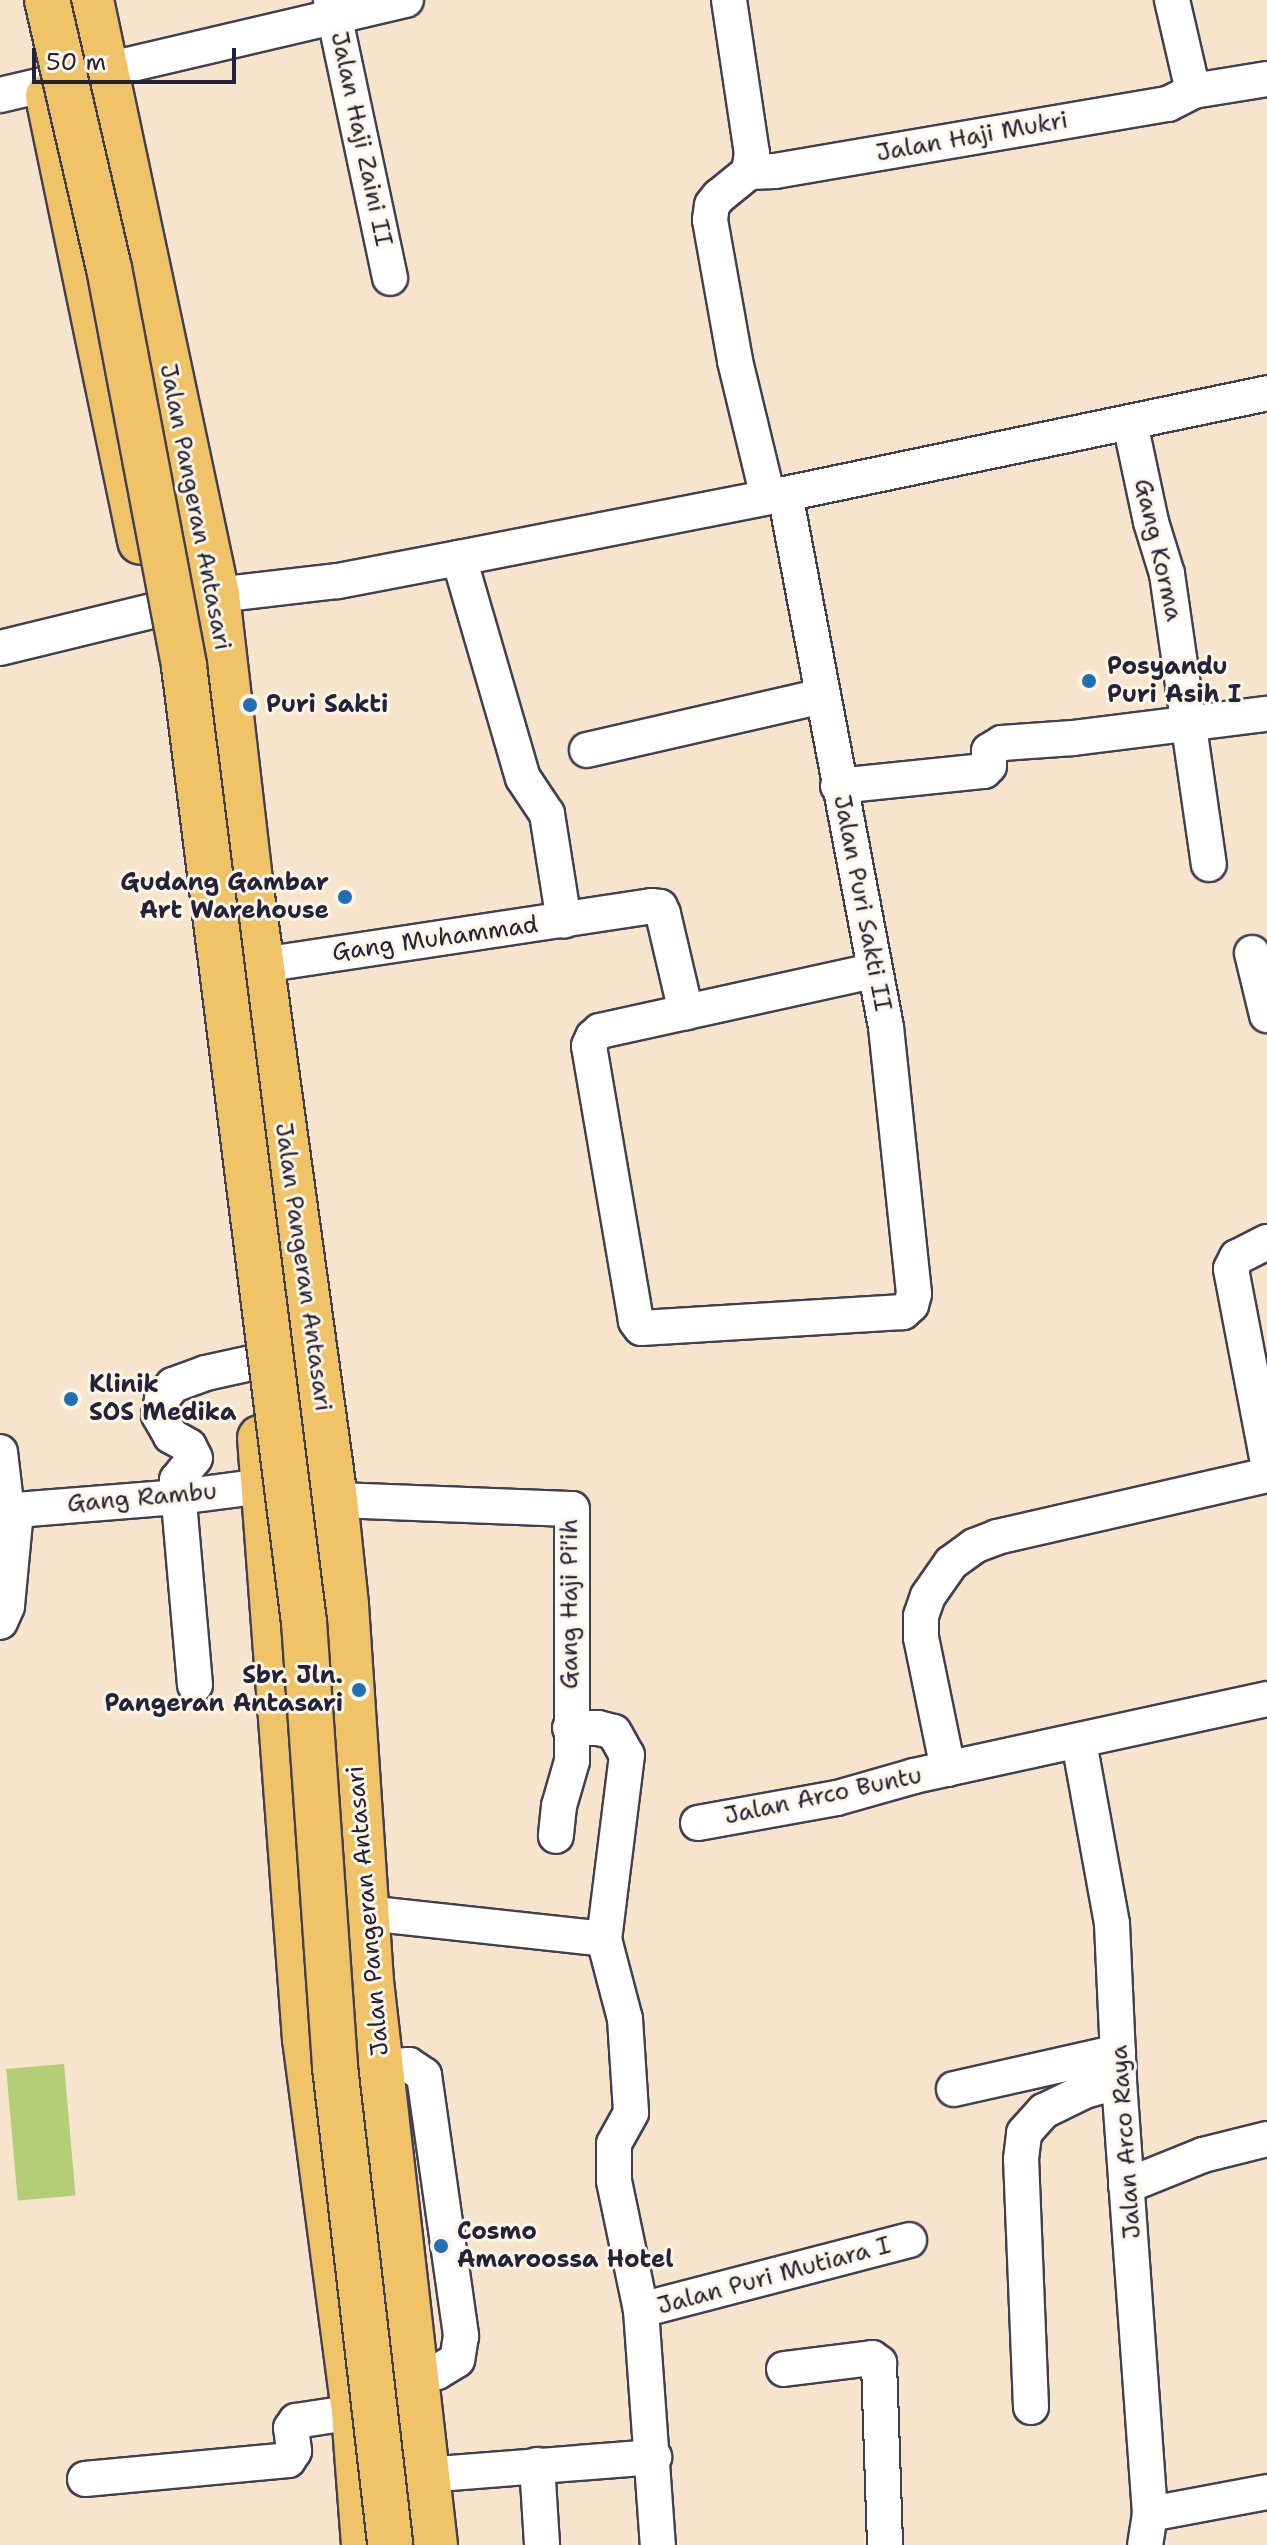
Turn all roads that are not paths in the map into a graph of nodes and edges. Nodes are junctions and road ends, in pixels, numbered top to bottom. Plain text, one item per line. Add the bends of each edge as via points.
1 (26, 0) edge
2 (47, 0) edge
3 (74, 0) edge
4 (91, 0) edge
5 (406, 0) edge
6 (729, 0) edge
7 (1172, 0) edge
8 (333, 8) edge
9 (107, 70) junction
10 (1267, 79) edge
11 (46, 86) junction
12 (1193, 91) junction
13 (0, 95) edge
14 (749, 172) junction
15 (390, 278) dead end
16 (1267, 393) edge
17 (1130, 423) junction
18 (776, 496) junction
19 (459, 558) junction
20 (185, 603) junction
21 (0, 648) edge
22 (823, 696) junction
23 (1267, 714) edge
24 (1187, 725) junction
25 (587, 750) dead end
26 (838, 786) junction
27 (1209, 864) dead end
28 (564, 921) junction
29 (200, 951) junction
30 (1252, 953) dead end
31 (260, 954) junction
32 (873, 971) junction
33 (686, 1012) junction
34 (1267, 1015) edge
35 (1267, 1242) edge
36 (251, 1363) junction
37 (1267, 1458) edge
38 (1, 1468) edge
39 (1267, 1475) edge
40 (265, 1484) junction
41 (333, 1489) junction
42 (179, 1497) junction
43 (16, 1510) junction
44 (0, 1622) edge
45 (195, 1685) dead end
46 (1267, 1699) edge
47 (570, 1728) junction
48 (1079, 1742) junction
49 (948, 1769) junction
50 (698, 1823) dead end
51 (556, 1836) dead end
52 (366, 1913) junction
53 (604, 1939) junction
54 (1118, 2066) junction
55 (954, 2089) dead end
56 (1267, 2139) edge
57 (1126, 2186) junction
58 (909, 2240) dead end
59 (641, 2310) junction
60 (784, 2369) dead end
61 (1031, 2407) dead end
62 (354, 2412) junction
63 (654, 2457) junction
64 (537, 2465) junction
65 (438, 2474) dead end
66 (85, 2479) dead end
67 (1267, 2492) edge
68 (1148, 2530) edge
69 (364, 2545) edge
70 (390, 2545) edge
71 (412, 2545) edge
72 (435, 2545) edge
73 (542, 2545) edge
74 (658, 2545) edge
75 (885, 2545) edge

1 - 11 main road, Jalan Pangeran Antasari
2 - 70 main road, bridge via 109,268 184,666 304,1622 335,2067
3 - 71 main road via 204,649 238,892 333,1614 363,2102
4 - 9 main road, Jalan Pangeran Antasari
5 - 8 street
6 - 14 street via 752,153
7 - 12 street
8 - 9 street
8 - 15 street, Jalan Haji Zaini II
9 - 11 street
9 - 20 main road, Jalan Pangeran Antasari
10 - 12 street, Jalan Haji Mukri
11 - 13 street
11 - 20 main road, Jalan Pangeran Antasari
12 - 14 street, Jalan Haji Mukri via 1168,104
14 - 18 street, Jalan Puri Sakti II via 719,196 710,220 735,361
16 - 17 street
17 - 18 street
17 - 24 street, Gang Korma via 1167,574
18 - 19 street
18 - 22 street, Jalan Puri Sakti II
19 - 20 street
19 - 28 street, Gang Muhammad via 526,786 547,814
20 - 21 street
20 - 29 main road, Jalan Pangeran Antasari
20 - 31 main road, Jalan Pangeran Antasari
22 - 25 street
22 - 26 street, Jalan Puri Sakti II
23 - 24 street
24 - 26 street via 1002,743 991,748 989,766 977,773
24 - 27 street, Gang Korma
26 - 32 street, Jalan Puri Sakti II
28 - 31 street, Gang Muhammad
28 - 33 street via 660,907
29 - 31 main road
29 - 36 main road, Jalan Pangeran Antasari
30 - 34 street
31 - 41 main road, Jalan Pangeran Antasari
32 - 33 street
32 - 33 street, Jalan Puri Sakti II via 886,1027 914,1294 903,1312 638,1325 589,1046 600,1031
35 - 37 street via 1237,1257 1231,1269
36 - 40 main road, Jalan Pangeran Antasari
36 - 42 street via 189,1378 173,1385 162,1399 161,1425 189,1446 195,1458 177,1480
38 - 43 street via 6,1503
39 - 49 street via 997,1537 951,1563 921,1616
40 - 41 street, Gang Rambu
40 - 42 street, Gang Rambu
40 - 62 main road, Jalan Pangeran Antasari via 305,2039
41 - 47 street, Gang Haji Pi'ih via 572,1509
41 - 52 main road, Jalan Pangeran Antasari
42 - 43 street, Gang Rambu
42 - 45 street
43 - 44 street via 7,1606
46 - 48 street
47 - 51 street, Gang Haji Pi'ih via 572,1761
47 - 53 street via 614,1732 627,1755
48 - 49 street
48 - 54 street, Jalan Arco Raya via 1108,1891
49 - 50 street, Jalan Arco Buntu via 837,1798
52 - 53 street
52 - 72 main road, Jalan Pangeran Antasari
53 - 59 street via 625,2019 631,2113 614,2144 614,2181
54 - 55 street
54 - 57 street, Jalan Arco Raya
54 - 61 street via 1085,2091 1044,2111 1024,2133
56 - 57 street via 1203,2155
57 - 68 street, Jalan Arco Raya
58 - 59 street, Jalan Puri Mutiara I
59 - 63 street, Jalan Puri Mutiara I
60 - 75 street via 872,2358 879,2363
62 - 66 street via 296,2421 291,2428 294,2451 288,2460
62 - 69 main road, Jalan Pangeran Antasari
63 - 64 street
63 - 74 street, Jalan Puri Mutiara I
64 - 65 street
64 - 73 street
67 - 68 street

